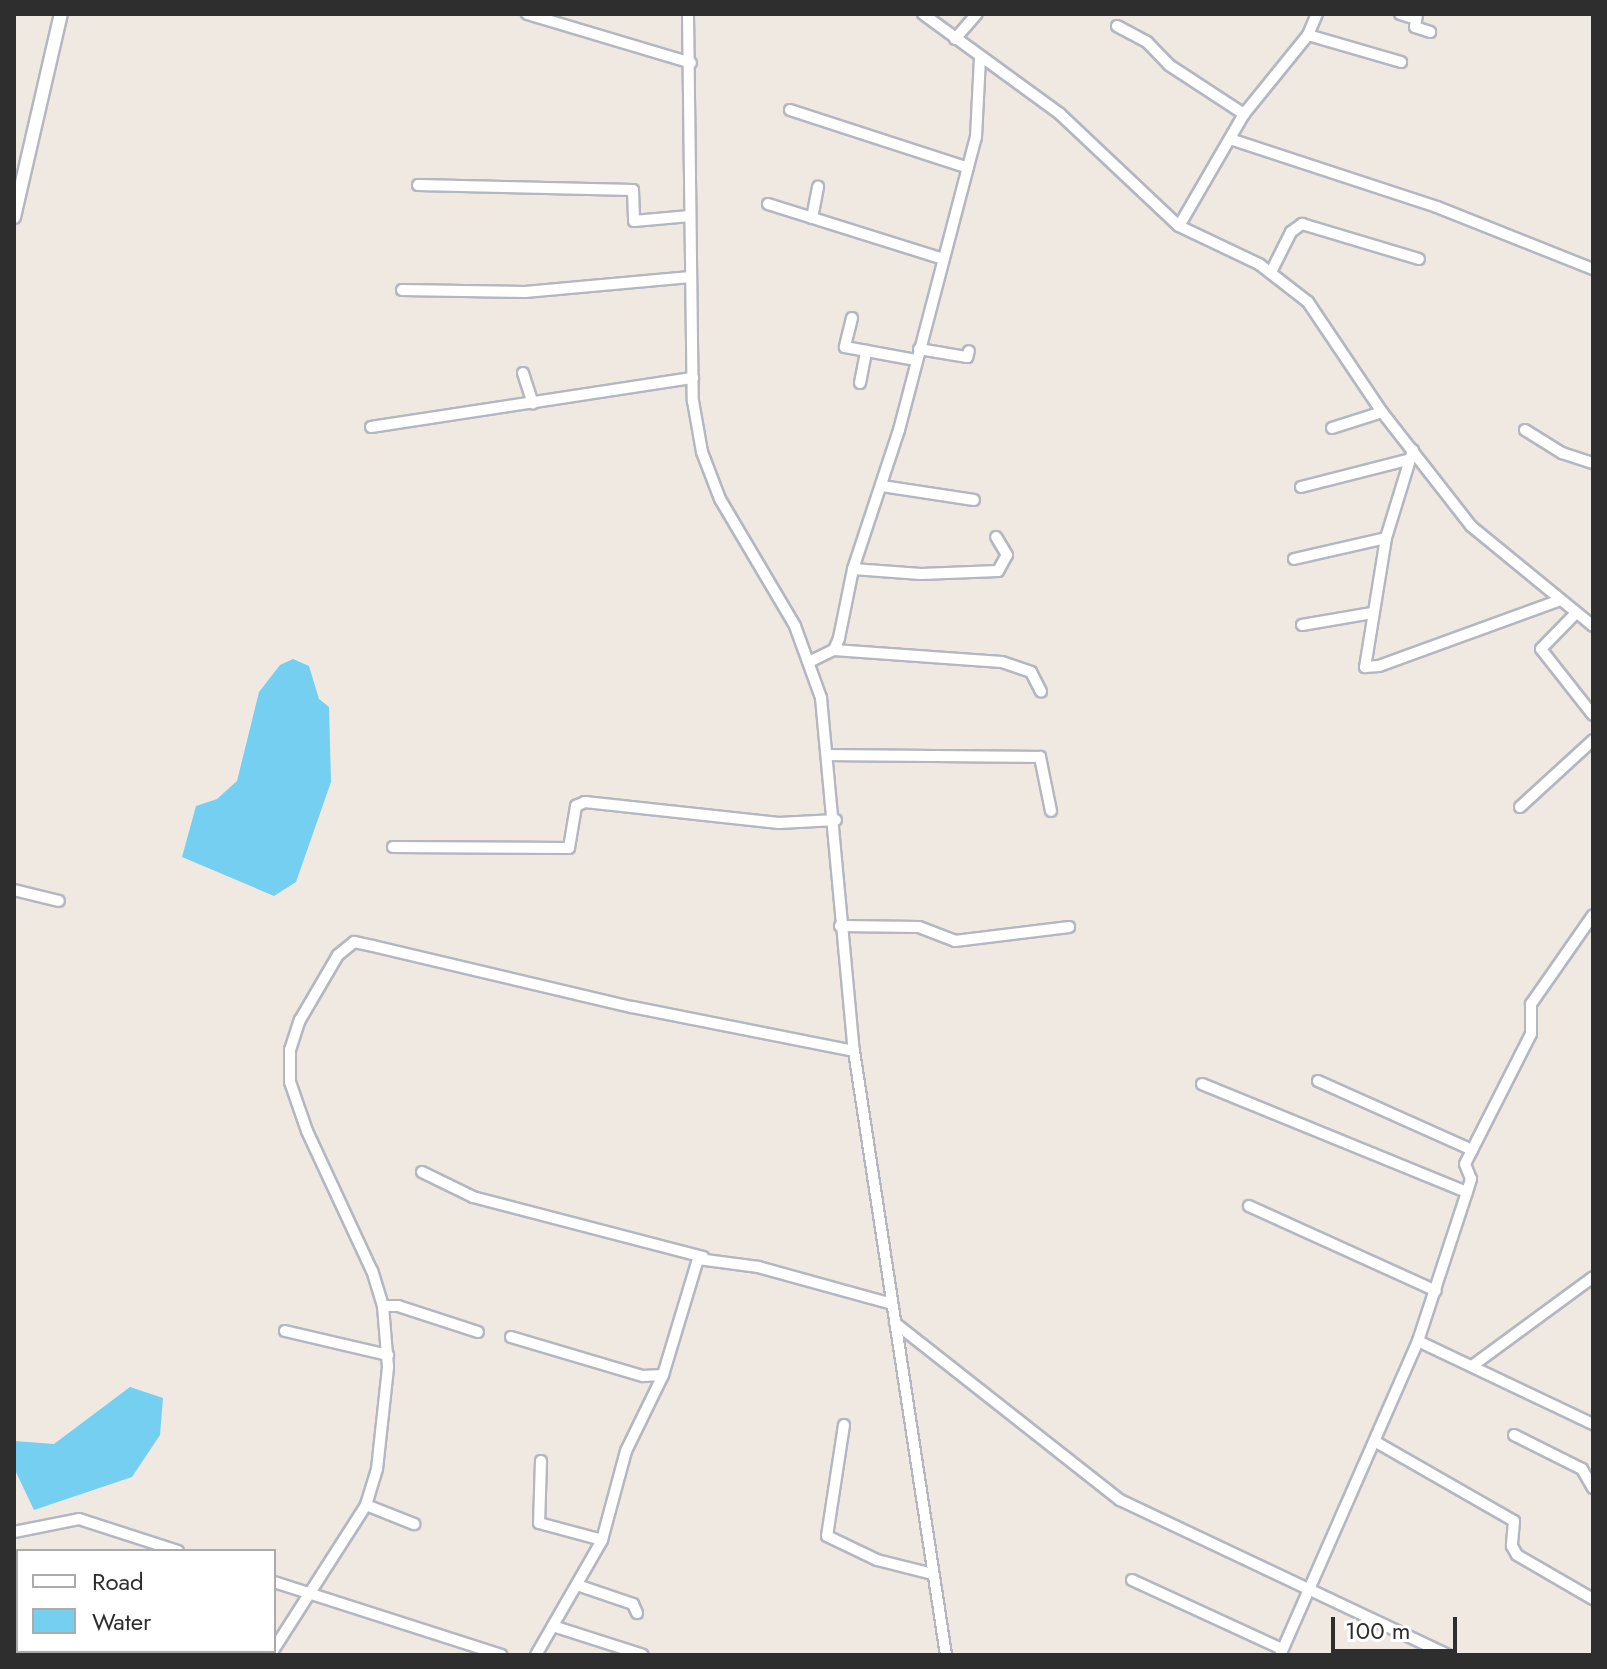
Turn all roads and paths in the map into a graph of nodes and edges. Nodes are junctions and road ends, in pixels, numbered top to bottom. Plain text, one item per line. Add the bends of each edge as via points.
1 (61, 14) edge
2 (527, 14) edge
3 (688, 14) edge
4 (923, 14) edge
5 (977, 14) edge
6 (1317, 14) edge
7 (1400, 14) edge
8 (1417, 16) edge
9 (1117, 26) dead end
10 (1430, 32) dead end
11 (1308, 35) junction
12 (955, 39) junction
13 (980, 58) junction
14 (1401, 62) dead end
15 (691, 63) junction
16 (790, 110) dead end
17 (1244, 114) junction
18 (1230, 139) junction
19 (968, 168) junction
20 (418, 185) dead end
21 (818, 187) dead end
22 (768, 204) dead end
23 (690, 216) junction
24 (14, 217) edge
25 (812, 218) junction
26 (1179, 226) junction
27 (943, 259) junction
28 (1419, 259) dead end
29 (1593, 269) edge
30 (1271, 272) junction
31 (690, 277) junction
32 (402, 290) dead end
33 (852, 318) dead end
34 (866, 351) junction
35 (969, 351) dead end
36 (918, 355) junction
37 (523, 373) dead end
38 (693, 378) junction
39 (860, 383) dead end
40 (533, 403) junction
41 (1382, 412) junction
42 (371, 427) dead end
43 (1332, 428) dead end
44 (1525, 430) dead end
45 (1410, 455) junction
46 (1593, 463) edge
47 (882, 486) junction
48 (1301, 487) dead end
49 (974, 500) dead end
50 (996, 537) dead end
51 (1386, 538) junction
52 (1294, 559) dead end
53 (853, 569) junction
54 (1560, 600) junction
55 (1372, 613) junction
56 (1576, 613) junction
57 (1302, 625) dead end
58 (1593, 626) edge
59 (834, 650) junction
60 (811, 661) junction
61 (1041, 692) dead end
62 (1593, 715) edge
63 (1593, 740) edge
64 (828, 755) junction
65 (1520, 807) dead end
66 (1051, 811) dead end
67 (836, 820) junction
68 (393, 847) dead end
69 (14, 890) edge
70 (59, 901) dead end
71 (1593, 915) edge
72 (840, 926) junction
73 (1069, 927) dead end
74 (854, 1051) junction
75 (1318, 1081) dead end
76 (1202, 1084) dead end
77 (1472, 1150) junction
78 (422, 1172) dead end
79 (1467, 1192) junction
80 (1249, 1206) dead end
81 (703, 1257) junction
82 (1593, 1277) edge
83 (1436, 1291) junction
84 (892, 1304) junction
85 (383, 1306) junction
86 (895, 1323) junction
87 (285, 1331) dead end
88 (478, 1332) dead end
89 (511, 1337) dead end
90 (1418, 1341) junction
91 (388, 1355) junction
92 (1472, 1366) junction
93 (663, 1375) junction
94 (1593, 1424) edge
95 (844, 1425) dead end
96 (1514, 1435) dead end
97 (1376, 1442) junction
98 (541, 1461) dead end
99 (1593, 1488) edge
100 (366, 1505) junction
101 (414, 1524) dead end
102 (14, 1532) edge
103 (602, 1540) junction
104 (172, 1549) edge
105 (933, 1574) junction
106 (1132, 1580) dead end
107 (276, 1583) edge
108 (580, 1586) junction
109 (1310, 1586) junction
110 (309, 1593) junction
111 (1593, 1599) edge
112 (637, 1613) dead end
113 (556, 1627) junction
114 (276, 1646) edge
115 (1281, 1652) edge
116 (502, 1655) edge
117 (536, 1655) edge
118 (643, 1655) edge
119 (946, 1655) edge
120 (1448, 1655) edge

1 - 24 street
2 - 15 street
3 - 15 street
4 - 12 street
5 - 12 street
6 - 11 street
7 - 8 street
8 - 10 street via 1415,27
9 - 17 street
11 - 14 street
11 - 17 street
12 - 13 street
13 - 19 street via 978,124
13 - 26 street via 1060,114
15 - 23 street
16 - 19 street
17 - 18 street
18 - 26 street
18 - 29 street via 1437,207
19 - 27 street
20 - 23 street via 633,190 634,221
21 - 25 street
22 - 25 street
23 - 31 street
25 - 27 street
26 - 30 street
27 - 36 street
28 - 30 street via 1302,224 1291,232
30 - 41 street via 1326,322
31 - 32 street via 525,292
31 - 38 street
33 - 34 street via 845,347
34 - 36 street
34 - 39 street
35 - 36 street via 967,357
36 - 47 street
37 - 40 street
38 - 40 street
38 - 60 street via 709,472
40 - 42 street
41 - 43 street
41 - 45 street
44 - 46 street via 1568,456
45 - 48 street
45 - 51 street
45 - 54 street via 1471,526
47 - 49 street
47 - 53 street
50 - 53 street via 1007,555 998,571 921,574
51 - 52 street
51 - 55 street
53 - 59 street
54 - 55 street via 1368,668 1364,658
54 - 56 street
55 - 57 street
56 - 58 street
56 - 62 street via 1541,649
59 - 60 street
59 - 61 street via 1002,662 1031,672
60 - 64 street
63 - 65 street
64 - 66 street via 1040,757
64 - 67 street
67 - 68 street via 779,823 585,802 576,806 569,848
67 - 72 street
69 - 70 street
71 - 77 street via 1531,1004 1531,1034
72 - 73 street via 919,927 955,941
72 - 74 street
74 - 84 street
74 - 85 street via 632,1007 354,942 321,978 300,1020 290,1050 290,1082 307,1131 355,1226
75 - 77 street
76 - 79 street
77 - 79 street via 1465,1164 1471,1179
78 - 81 street via 473,1197
79 - 83 street
80 - 83 street
81 - 84 street
81 - 93 street via 694,1265 682,1323
82 - 92 street
83 - 90 street
84 - 86 street
85 - 88 street
85 - 91 street
86 - 105 street
86 - 109 street via 1120,1500 1163,1524
87 - 91 street
89 - 93 street via 643,1376
90 - 92 street
90 - 97 street
91 - 100 street via 377,1469
92 - 94 street
93 - 103 street via 626,1451
95 - 105 street via 827,1536 877,1560
96 - 99 street via 1582,1469
97 - 109 street
97 - 111 street via 1514,1521 1512,1546 1517,1555
98 - 103 street via 539,1523
100 - 101 street
100 - 110 street
102 - 104 street via 79,1519
103 - 108 street
105 - 119 street
106 - 115 street
107 - 110 street
108 - 112 street via 633,1604
108 - 113 street
109 - 115 street
109 - 120 street
110 - 114 street
110 - 116 street
113 - 117 street
113 - 118 street

